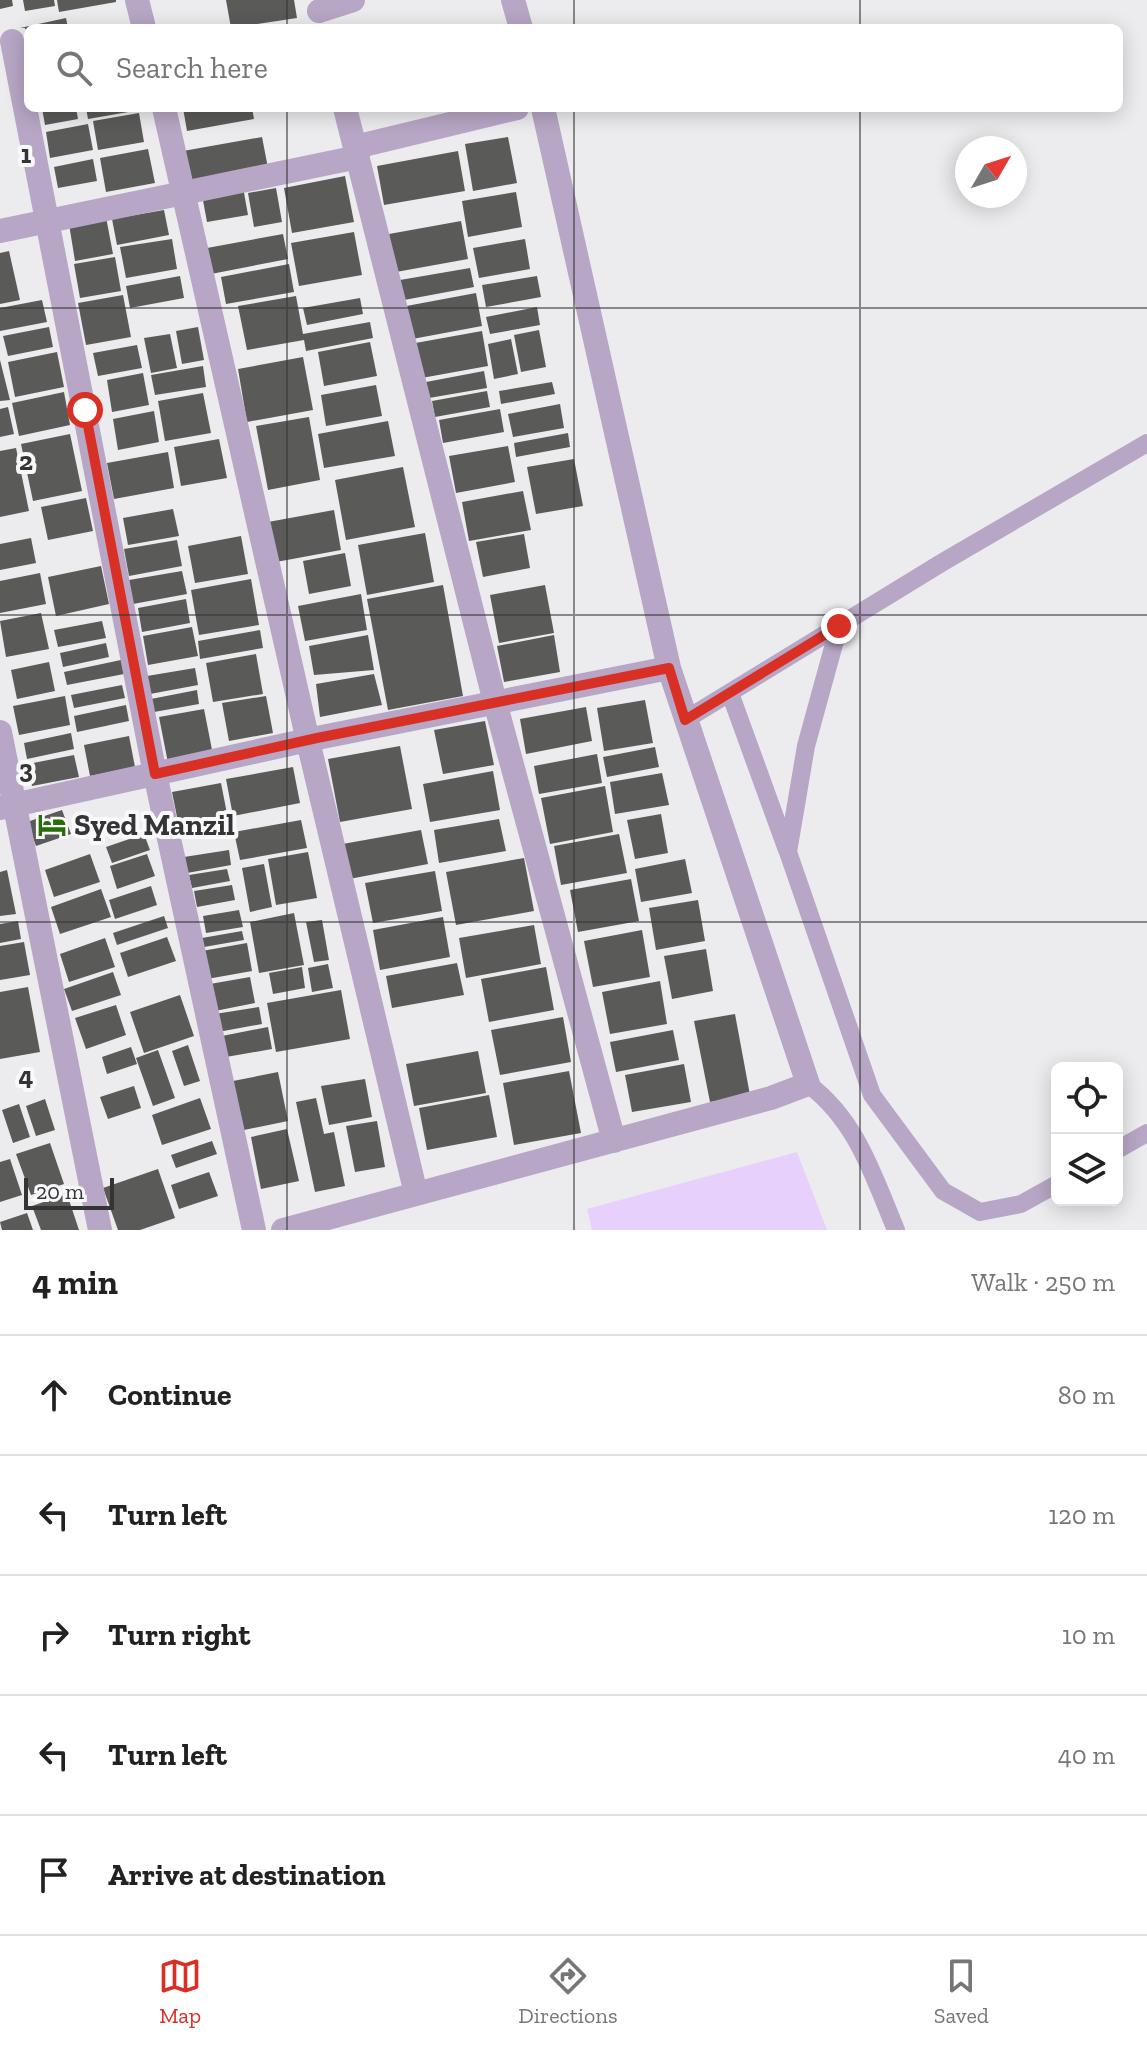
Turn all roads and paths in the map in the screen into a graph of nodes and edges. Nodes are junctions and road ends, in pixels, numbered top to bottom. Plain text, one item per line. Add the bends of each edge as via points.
1 (137, 0) edge
2 (353, 0) edge
3 (513, 0) edge
4 (320, 13) edge
5 (143, 24) edge
6 (520, 24) edge
7 (12, 41) dead end
8 (24, 100) edge
9 (26, 112) edge
10 (165, 112) edge
11 (346, 112) edge
12 (502, 112) edge
13 (544, 112) edge
14 (356, 152) junction
15 (185, 194) junction
16 (48, 219) junction
17 (0, 231) edge
18 (1147, 443) edge
19 (839, 626) junction
20 (669, 668) junction
21 (730, 693) junction
22 (495, 702) junction
23 (685, 720) junction
24 (0, 732) edge
25 (308, 741) junction
26 (155, 774) junction
27 (8, 806) edge
28 (788, 852) junction
29 (808, 1084) junction
30 (1147, 1133) edge
31 (614, 1141) junction
32 (1123, 1147) edge
33 (1051, 1187) edge
34 (416, 1194) junction
35 (100, 1230) edge
36 (254, 1230) edge
37 (283, 1230) edge
38 (896, 1230) edge

1 - 5 street
2 - 4 street
3 - 6 street
7 - 8 street
9 - 16 street
10 - 15 street
11 - 14 street
12 - 14 street
13 - 20 street
14 - 15 street
14 - 22 street
15 - 16 street
15 - 25 street
16 - 17 street
16 - 26 street
18 - 19 lane
19 - 21 lane
19 - 28 lane via 806,746
20 - 22 street
20 - 23 street
21 - 23 lane
21 - 28 lane
22 - 25 street
22 - 31 street
23 - 29 street
24 - 27 street
25 - 26 street
25 - 34 street
26 - 27 street
26 - 36 street
27 - 35 street
28 - 33 lane via 872,1095 943,1191 980,1212 1021,1204
29 - 31 street
29 - 38 lane via 830,1100 861,1144
30 - 32 lane
31 - 34 street
34 - 37 street

